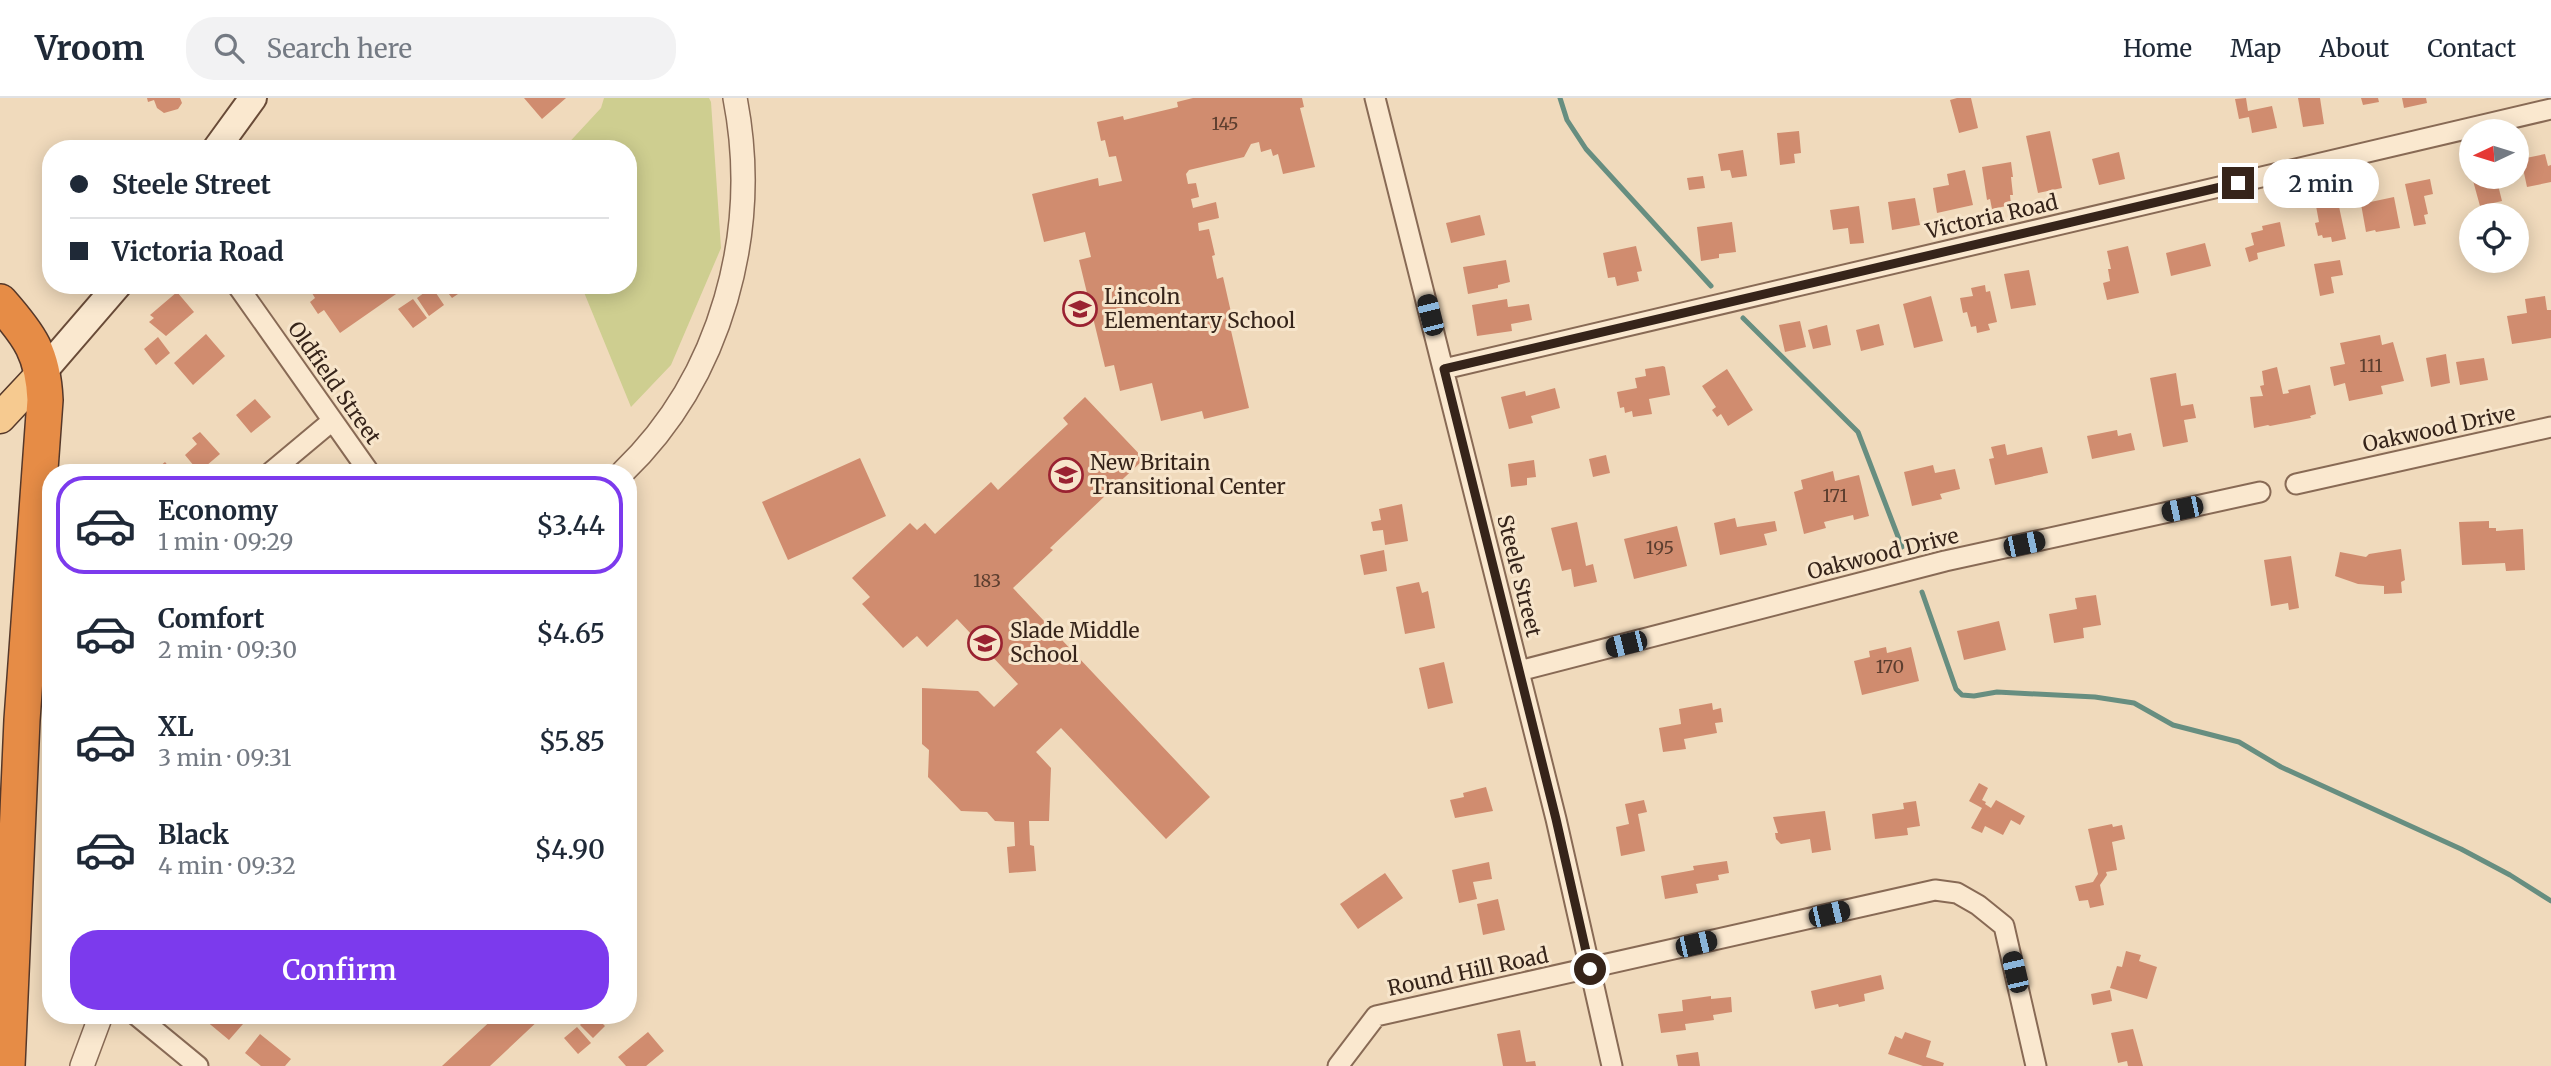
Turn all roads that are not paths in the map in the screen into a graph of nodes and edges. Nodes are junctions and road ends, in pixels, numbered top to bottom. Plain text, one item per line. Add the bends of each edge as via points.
1 (253, 98) edge
2 (735, 98) edge
3 (1375, 98) edge
4 (2551, 109) edge
5 (223, 140) edge
6 (110, 294) edge
7 (243, 294) edge
8 (0, 302) edge
9 (1444, 369) junction
10 (43, 372) junction
11 (0, 418) edge
12 (332, 421) junction
13 (2551, 428) edge
14 (281, 464) edge
15 (363, 464) edge
16 (630, 464) edge
17 (2296, 484) dead end
18 (2260, 492) dead end
19 (1519, 671) junction
20 (1590, 969) junction
21 (98, 1024) edge
22 (147, 1024) edge
23 (7, 1066) edge
24 (82, 1066) edge
25 (198, 1066) edge
26 (1338, 1066) edge
27 (1612, 1066) edge
28 (2036, 1066) edge

1 - 5 main road
2 - 16 street via 744,178 742,217 736,265 723,312 676,408
3 - 9 street, Steele Street
4 - 9 street, Victoria Road
6 - 10 main road
7 - 12 street, Oldfield Street
8 - 10 highway via 31,339
9 - 19 street, Steele Street
10 - 11 main road
10 - 23 highway via 43,449 22,720
12 - 14 street
12 - 15 street, Oldfield Street
13 - 17 street, Oakwood Drive
18 - 19 street, Oakwood Drive via 1945,561
19 - 20 street, Steele Street
20 - 26 street, Round Hill Road via 1377,1016
20 - 27 street, Steele Street
20 - 28 street, Round Hill Road via 1935,890 1957,893 2004,926
21 - 24 street
22 - 25 street

